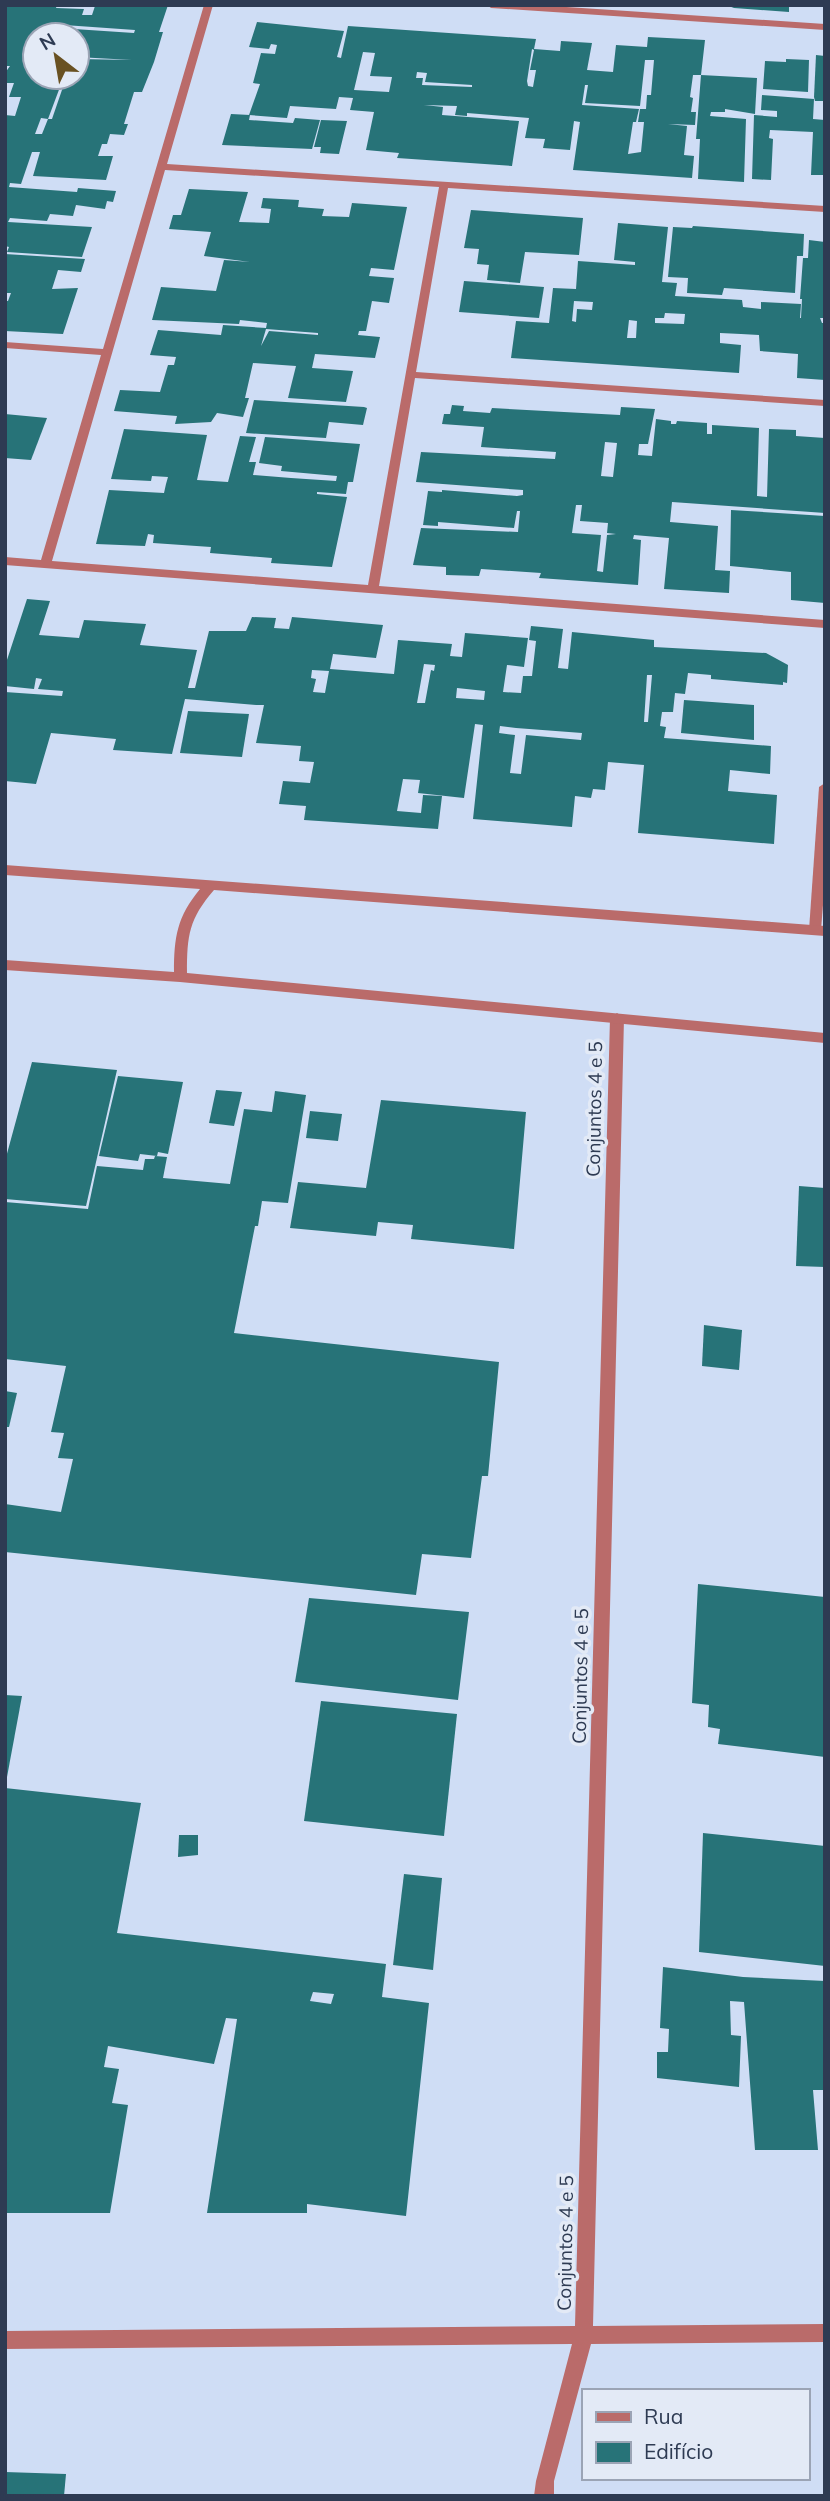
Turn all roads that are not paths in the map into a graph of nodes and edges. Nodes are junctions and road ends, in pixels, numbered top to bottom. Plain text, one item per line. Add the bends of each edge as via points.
1 (209, 5) edge
2 (491, 5) edge
3 (516, 6) edge
4 (825, 27) edge
5 (161, 167) junction
6 (444, 185) junction
7 (825, 209) edge
8 (5, 345) edge
9 (107, 352) junction
10 (412, 375) junction
11 (825, 403) edge
12 (5, 561) edge
13 (46, 564) junction
14 (373, 589) junction
15 (825, 624) edge
16 (825, 788) edge
17 (5, 870) edge
18 (210, 886) junction
19 (820, 930) edge
20 (5, 965) edge
21 (180, 977) junction
22 (617, 1018) junction
23 (825, 1038) edge
24 (825, 2333) edge
25 (584, 2335) junction
26 (5, 2340) edge
27 (544, 2496) edge

1 - 5 street
2 - 3 street
3 - 4 street
5 - 6 street
5 - 9 street
6 - 7 street
6 - 10 street
8 - 9 street
9 - 13 street
10 - 11 street
10 - 14 street
12 - 13 street
13 - 14 street
14 - 15 street
16 - 19 street
17 - 18 street
18 - 19 street
18 - 21 street via 189,911 181,935
20 - 21 street
21 - 22 street
22 - 23 street
22 - 25 street, Conjuntos 4 e 5
24 - 25 street
25 - 26 street
25 - 27 street, Conjuntos 4 e 5

